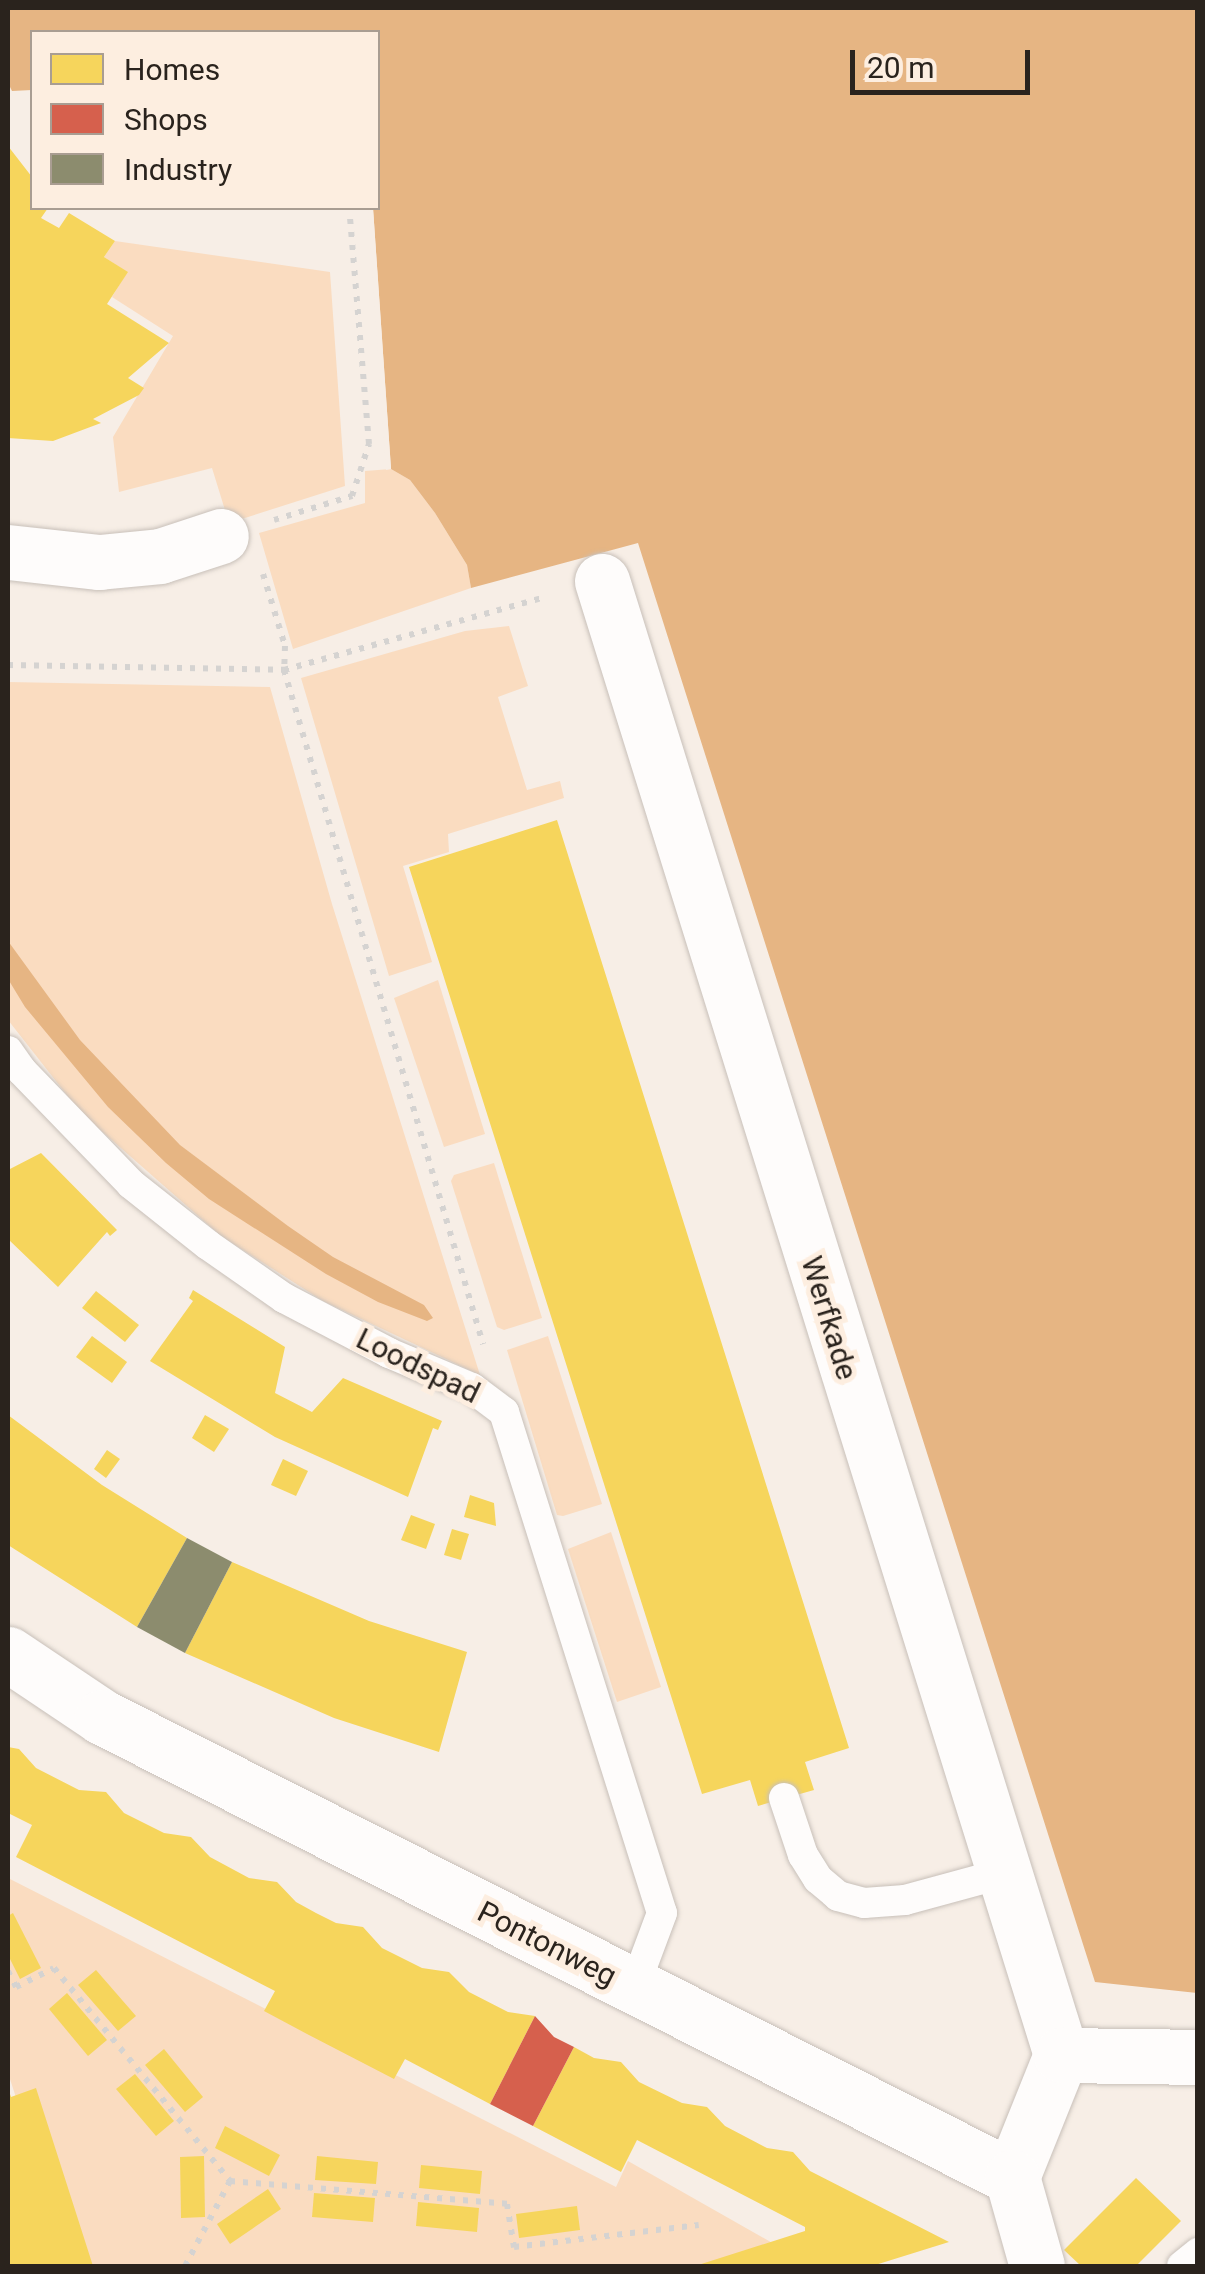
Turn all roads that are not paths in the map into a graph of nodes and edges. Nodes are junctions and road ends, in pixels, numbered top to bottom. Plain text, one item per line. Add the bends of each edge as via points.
1 (235, 532) road end
2 (8, 552) edge
3 (602, 581) road end
4 (8, 1051) edge
5 (8, 1654) edge
6 (784, 1798) dead end
7 (1001, 1874) junction
8 (634, 1988) junction
9 (1061, 2055) junction
10 (1198, 2057) edge
11 (1012, 2176) junction
12 (1198, 2253) edge
13 (1037, 2266) edge
14 (1182, 2266) edge

1 - 2 street via 160,556 99,562
3 - 7 street, Werfkade
4 - 8 lane, Loodspad via 131,1184 208,1245 284,1298 472,1388 504,1412 662,1913
5 - 8 street, Pontonweg via 102,1717
6 - 7 lane via 803,1855 838,1896 864,1903 905,1900
7 - 9 street, Werfkade
8 - 11 street, Pontonweg
9 - 10 street
9 - 11 street
11 - 13 street
12 - 14 lane

